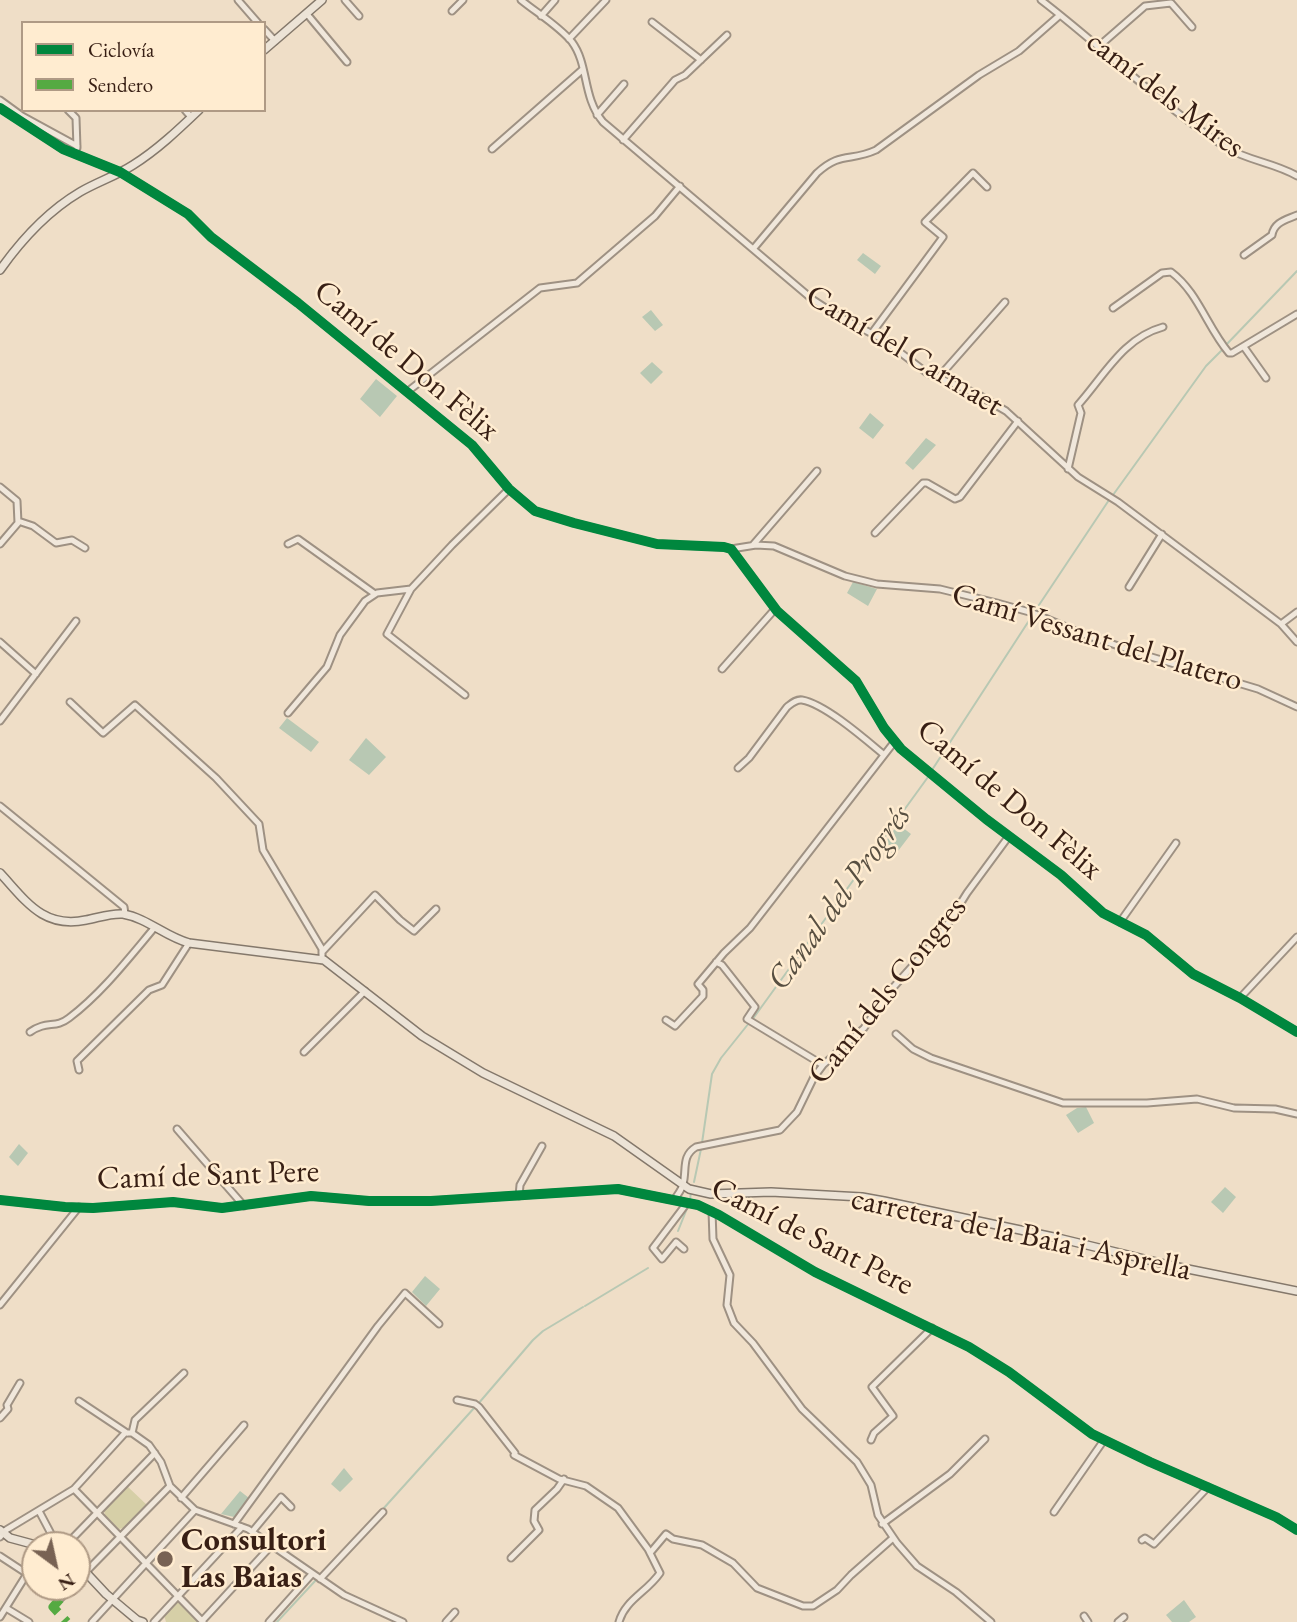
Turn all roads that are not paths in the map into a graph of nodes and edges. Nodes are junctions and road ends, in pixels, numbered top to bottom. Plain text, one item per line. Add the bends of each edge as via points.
1 (238, 0) edge
2 (321, 0) edge
3 (345, 0) edge
4 (463, 0) edge
5 (521, 0) edge
6 (555, 0) edge
7 (606, 0) edge
8 (1041, 0) edge
9 (1144, 3) edge
10 (452, 11) dead end
11 (307, 14) junction
12 (1060, 15) junction
13 (359, 16) dead end
14 (541, 16) junction
15 (256, 21) edge
16 (652, 22) dead end
17 (1192, 27) dead end
18 (266, 31) edge
19 (727, 35) dead end
20 (569, 39) junction
21 (275, 41) junction
22 (1098, 47) junction
23 (266, 48) edge
24 (701, 60) junction
25 (348, 62) dead end
26 (582, 70) junction
27 (624, 83) dead end
28 (0, 100) edge
29 (0, 108) edge
30 (70, 112) edge
31 (187, 112) edge
32 (197, 112) edge
33 (7, 113) junction
34 (597, 115) junction
35 (191, 117) junction
36 (0, 120) edge
37 (623, 140) junction
38 (77, 146) junction
39 (492, 149) dead end
40 (78, 155) junction
41 (120, 173) junction
42 (1297, 176) edge
43 (681, 186) junction
44 (987, 187) dead end
45 (1297, 215) edge
46 (754, 248) junction
47 (1244, 255) dead end
48 (0, 270) edge
49 (1005, 302) dead end
50 (1113, 308) dead end
51 (1297, 314) edge
52 (1163, 327) dead end
53 (872, 333) junction
54 (1244, 347) junction
55 (1266, 378) dead end
56 (938, 379) junction
57 (407, 392) junction
58 (1018, 421) junction
59 (1068, 469) junction
60 (817, 471) dead end
61 (0, 487) edge
62 (509, 489) junction
63 (18, 521) junction
64 (875, 533) dead end
65 (1162, 534) junction
66 (0, 544) edge
67 (288, 544) dead end
68 (753, 545) junction
69 (85, 548) dead end
70 (732, 549) junction
71 (1129, 587) dead end
72 (411, 589) junction
73 (375, 594) junction
74 (775, 609) junction
75 (1297, 612) edge
76 (76, 621) dead end
77 (1281, 624) junction
78 (0, 642) edge
79 (1297, 642) edge
80 (722, 669) dead end
81 (36, 674) junction
82 (465, 695) dead end
83 (70, 702) dead end
84 (1297, 707) edge
85 (288, 713) dead end
86 (0, 721) edge
87 (895, 741) junction
88 (883, 754) junction
89 (738, 768) dead end
90 (0, 806) edge
91 (1009, 836) junction
92 (1176, 843) dead end
93 (0, 873) edge
94 (436, 909) dead end
95 (125, 914) junction
96 (1120, 922) junction
97 (155, 927) junction
98 (1297, 937) edge
99 (189, 943) junction
100 (322, 956) junction
101 (716, 962) junction
102 (365, 991) junction
103 (1240, 998) junction
104 (666, 1020) dead end
105 (30, 1032) dead end
106 (1297, 1032) edge
107 (896, 1034) dead end
108 (304, 1052) dead end
109 (823, 1065) junction
110 (79, 1070) dead end
111 (1297, 1115) edge
112 (177, 1129) dead end
113 (542, 1146) dead end
114 (683, 1186) junction
115 (519, 1196) junction
116 (0, 1199) edge
117 (674, 1200) junction
118 (687, 1203) junction
119 (244, 1206) junction
120 (79, 1207) junction
121 (712, 1211) junction
122 (684, 1249) dead end
123 (1297, 1291) edge
124 (0, 1305) edge
125 (439, 1324) dead end
126 (932, 1328) junction
127 (184, 1373) dead end
128 (20, 1383) dead end
129 (457, 1400) dead end
130 (79, 1401) dead end
131 (0, 1418) edge
132 (244, 1425) dead end
133 (128, 1433) junction
134 (985, 1439) dead end
135 (871, 1440) dead end
136 (1104, 1440) junction
137 (155, 1453) junction
138 (564, 1479) junction
139 (170, 1486) junction
140 (1208, 1487) junction
141 (74, 1489) junction
142 (181, 1498) junction
143 (291, 1507) dead end
144 (195, 1510) junction
145 (38, 1511) junction
146 (1054, 1512) dead end
147 (97, 1513) junction
148 (383, 1513) dead end
149 (234, 1524) junction
150 (883, 1524) junction
151 (242, 1527) junction
152 (1297, 1530) edge
153 (49, 1531) edge
154 (80, 1531) edge
155 (252, 1532) junction
156 (1, 1533) edge
157 (120, 1537) junction
158 (893, 1538) junction
159 (1142, 1540) dead end
160 (21, 1541) edge
161 (271, 1546) junction
162 (650, 1553) junction
163 (0, 1556) edge
164 (511, 1558) dead end
165 (146, 1563) junction
166 (300, 1566) junction
167 (91, 1567) edge
168 (21, 1569) edge
169 (311, 1574) junction
170 (91, 1577) edge
171 (320, 1579) junction
172 (21, 1583) edge
173 (303, 1586) junction
174 (178, 1597) junction
175 (113, 1600) junction
176 (6, 1608) junction
177 (164, 1612) junction
178 (455, 1612) dead end
179 (1124, 1617) dead end
180 (0, 1618) edge
181 (139, 1621) edge
182 (202, 1621) edge
183 (271, 1621) edge
184 (29, 1622) edge
185 (92, 1622) edge
186 (154, 1622) edge
187 (165, 1622) edge
188 (403, 1622) edge
189 (446, 1622) edge
190 (619, 1622) edge
191 (991, 1622) edge
192 (1118, 1622) edge

1 - 15 street
2 - 11 main road
3 - 13 street
4 - 10 street
5 - 14 street, Camí del Carmaet
6 - 14 street
7 - 20 street
8 - 12 street, camí dels Mires
9 - 17 street via 1171,3
9 - 22 street
11 - 21 main road
11 - 25 street
12 - 22 street, camí dels Mires
12 - 46 street via 1019,51 876,150 829,162
14 - 20 street, Camí del Carmaet
16 - 24 street
18 - 21 street
19 - 24 street
20 - 26 street, Camí del Carmaet
21 - 23 main road
22 - 42 street, camí dels Mires via 1216,141 1246,158
24 - 37 street via 676,80
26 - 34 street, Camí del Carmaet
26 - 39 street
27 - 34 street
28 - 38 street
29 - 33 street, Camí de Don Fèlix
30 - 38 street via 76,118
31 - 35 street
32 - 35 main road
33 - 36 street
33 - 40 street, Camí de Don Fèlix
34 - 37 street, Camí del Carmaet
35 - 41 main road
37 - 43 street, Camí del Carmaet
38 - 40 street
40 - 41 street, Camí de Don Fèlix
41 - 48 main road via 63,203 24,239
41 - 57 street, Camí de Don Fèlix via 188,214
43 - 46 street, Camí del Carmaet
43 - 57 street via 655,216 577,283 540,288
44 - 53 street via 973,173 925,222 943,237
45 - 47 street via 1278,223 1272,235
46 - 53 street, Camí del Carmaet via 812,299
49 - 56 street
50 - 54 street via 1171,272 1203,309 1229,353
51 - 54 street
52 - 59 street via 1149,331 1116,356 1078,405 1081,413
53 - 56 street, Camí del Carmaet
54 - 55 street
56 - 58 street, Camí del Carmaet via 977,394
57 - 62 street, Camí de Don Fèlix via 472,445
58 - 59 street, Camí del Carmaet
58 - 64 street via 960,497 947,497 923,483
59 - 65 street, Camí del Carmaet
60 - 68 street
61 - 63 street via 17,501
62 - 70 street, Camí de Don Fèlix via 535,511 574,523 657,544
62 - 72 street
63 - 66 street
63 - 69 street via 56,543 72,540
65 - 71 street
65 - 77 street, Camí del Carmaet
67 - 73 street via 298,539
68 - 70 street, Camí Vessant del Platero
68 - 84 street, Camí Vessant del Platero via 774,546 845,576 877,584 940,589 1033,613 1080,633 1258,689
70 - 74 street, Camí de Don Fèlix
72 - 73 street
72 - 82 street via 387,635
73 - 85 street via 357,609 327,667
74 - 80 street
74 - 87 street, Camí de Don Fèlix via 856,681
75 - 77 street
76 - 81 street
77 - 79 street, Camí del Carmaet
78 - 81 street
81 - 86 street
83 - 100 street via 103,733 135,705 215,778 259,824 263,850
87 - 88 street
87 - 91 street, Camí de Don Fèlix
88 - 89 street via 837,718 801,700 787,707
88 - 101 street via 750,928
90 - 95 street via 124,907
91 - 96 street, Camí de Don Fèlix
91 - 109 street, Camí dels Congres via 942,933 890,991 872,1019
92 - 96 street
93 - 95 main road via 38,912 57,922
94 - 100 street via 414,931 375,895
95 - 97 main road, carretera de la Baia i Asprella
96 - 103 street, Camí de Don Fèlix via 1146,935 1193,974
97 - 99 main road, carretera de la Baia i Asprella
97 - 105 street via 69,1018 58,1025 41,1024
98 - 103 street
99 - 100 main road, carretera de la Baia i Asprella
99 - 110 street via 162,985 149,990 76,1061
100 - 102 main road, carretera de la Baia i Asprella
101 - 104 street via 698,984 703,996 675,1026
101 - 109 street via 755,1007 747,1019
102 - 108 street
102 - 114 main road, carretera de la Baia i Asprella via 422,1036 471,1066 614,1136
103 - 106 street, Camí de Don Fèlix
107 - 111 street via 932,1058 1063,1103 1198,1099
109 - 114 street, Camí dels Congres via 797,1112 780,1130 689,1151
112 - 119 street
113 - 115 street via 520,1185
114 - 117 street, Camí dels Congres
114 - 123 main road, carretera de la Baia i Asprella via 711,1194 771,1192 884,1201
115 - 117 street, Camí de Sant Pere via 618,1189
115 - 119 street, Camí de Sant Pere via 369,1201 311,1196
116 - 120 street, Camí de Sant Pere
117 - 118 street, Camí de Sant Pere
118 - 121 street, Camí de Sant Pere
118 - 122 street via 653,1248 662,1259 676,1242
119 - 120 street, Camí de Sant Pere via 173,1202
120 - 124 street
121 - 126 street, Camí de Sant Pere via 815,1272
121 - 150 street via 713,1239 730,1275 730,1317 802,1409 857,1462 871,1485
125 - 149 street via 405,1293
126 - 135 street via 872,1387 892,1416
126 - 136 street, Camí de Sant Pere via 988,1358
127 - 133 street via 135,1420
128 - 131 street
129 - 138 street via 479,1407 515,1454
130 - 133 street
132 - 142 street
133 - 137 street via 141,1438
133 - 141 street
134 - 150 street via 950,1474
136 - 140 street, Camí de Sant Pere
136 - 146 street
137 - 139 street
137 - 147 street
138 - 162 street via 586,1486 618,1508
138 - 164 street via 535,1510 539,1530
139 - 142 street
139 - 157 street
140 - 152 street, Camí de Sant Pere
140 - 159 street via 1154,1544
141 - 145 street
141 - 147 street
142 - 144 street
143 - 155 street via 281,1497
144 - 149 street
144 - 165 street
145 - 153 street
145 - 156 street
147 - 154 street
147 - 157 street
148 - 171 street
149 - 151 street
150 - 158 street
151 - 155 street
151 - 174 street
155 - 161 street
156 - 160 main road
157 - 165 street
157 - 167 street
158 - 162 street via 813,1606 757,1588 733,1563 702,1545 666,1534
158 - 191 street via 917,1566
161 - 166 street
161 - 182 street
162 - 190 street via 660,1573 626,1605
163 - 168 street
165 - 174 street
165 - 175 street
166 - 169 street
166 - 173 street via 306,1577
169 - 171 street
169 - 173 street
170 - 175 main road
171 - 188 street
172 - 176 street
173 - 183 street
174 - 177 street
174 - 182 street
175 - 181 main road
175 - 185 street
176 - 180 street
176 - 184 street
177 - 186 street
177 - 187 street
178 - 189 street
179 - 192 street

